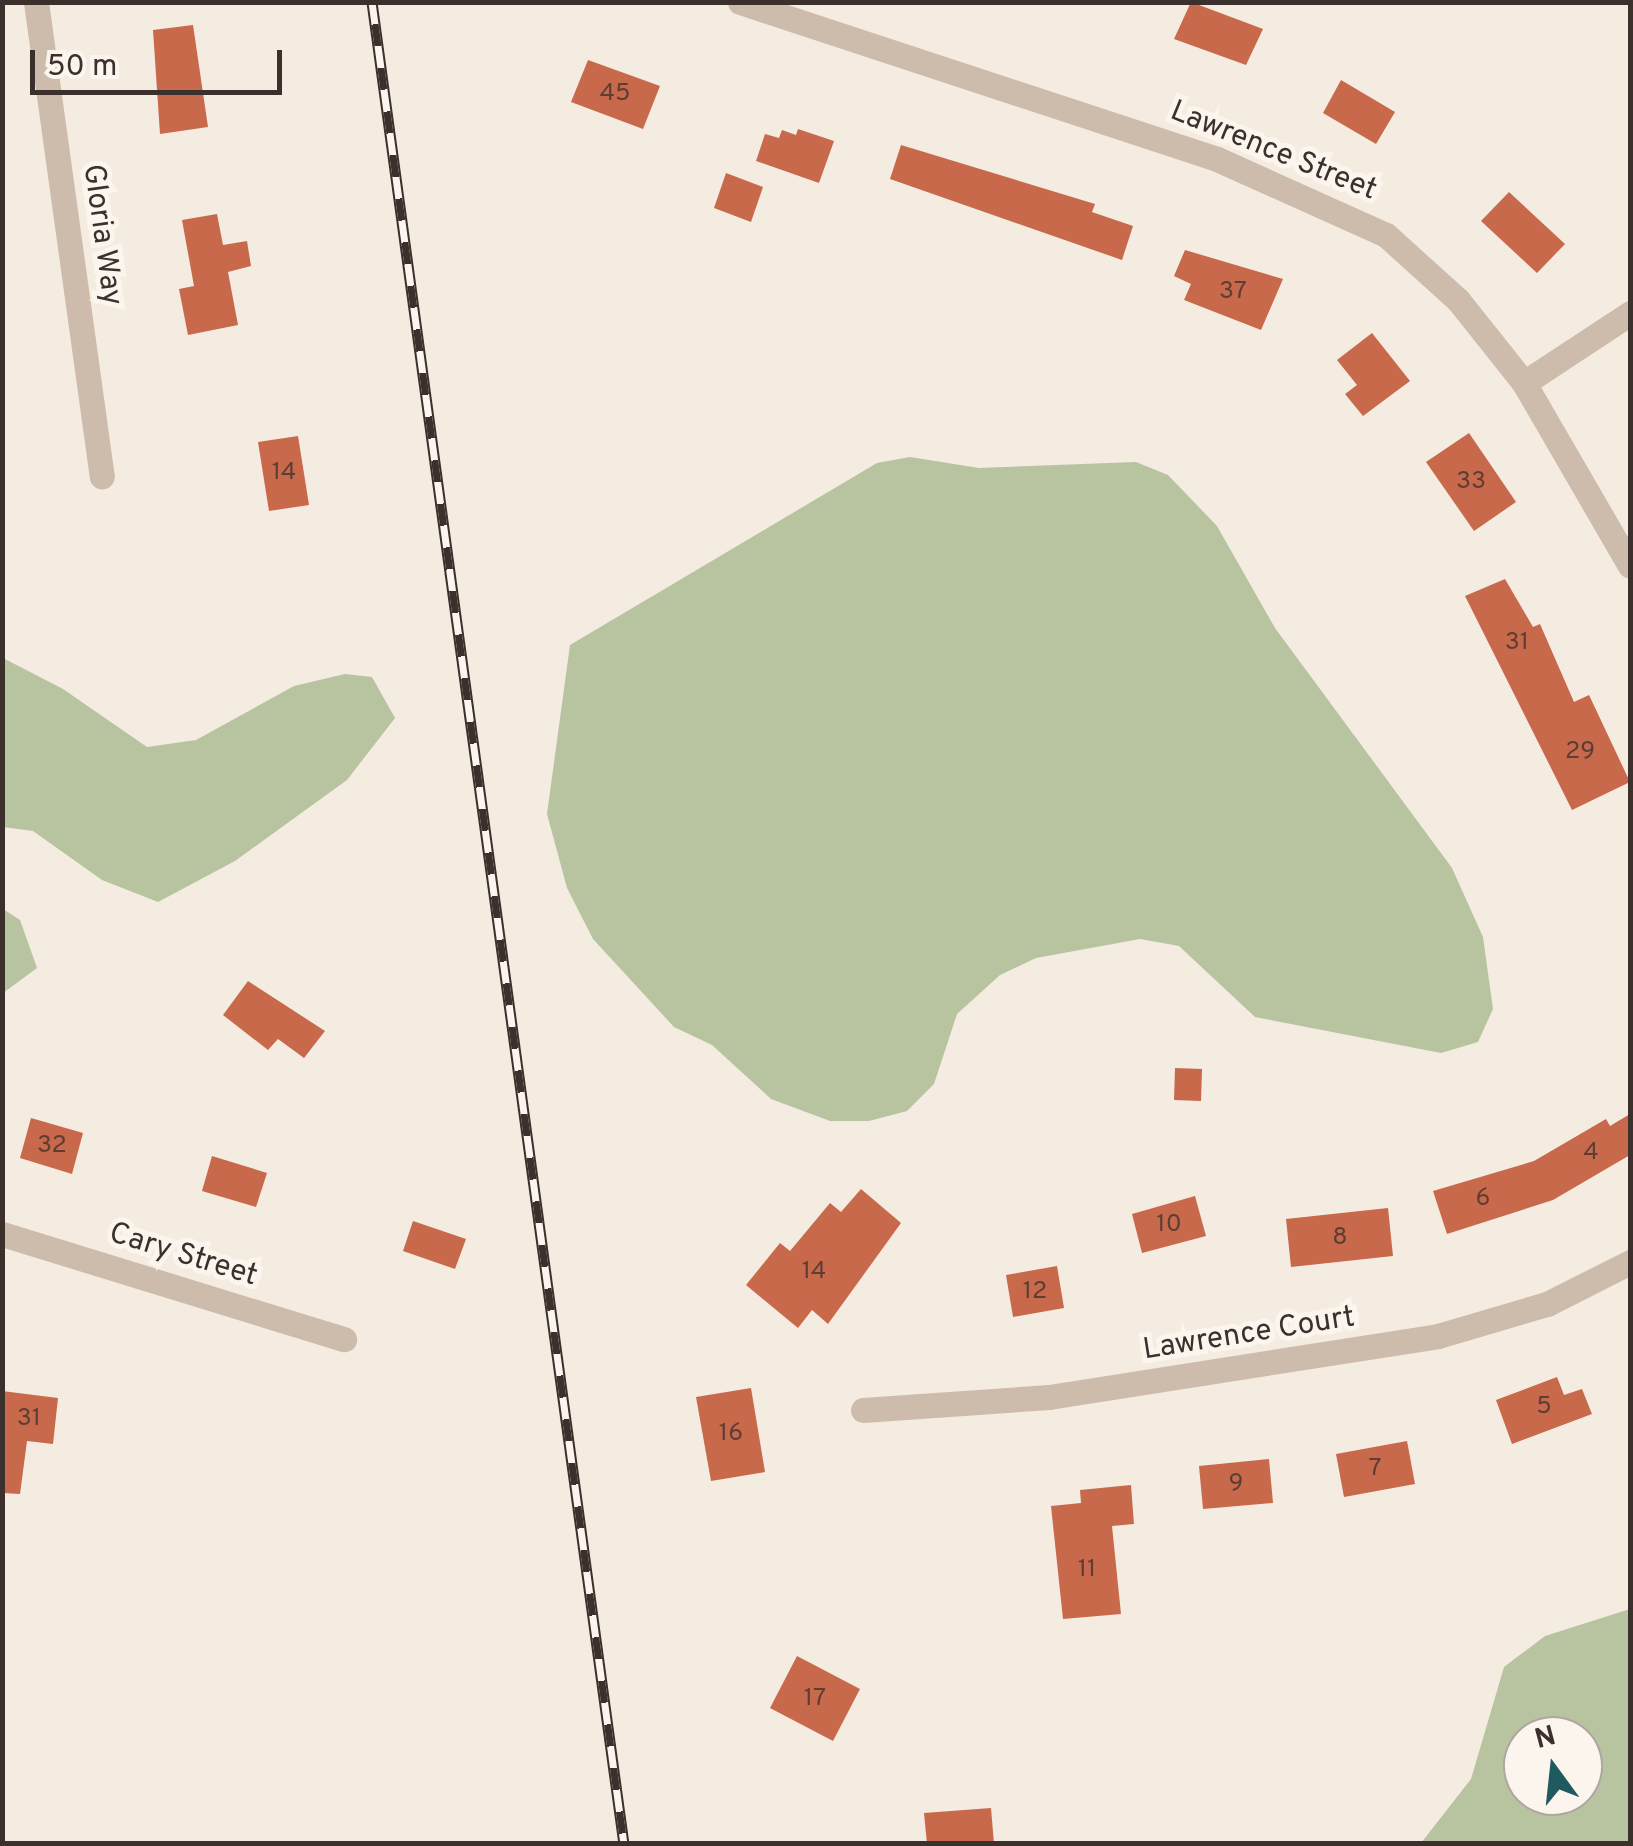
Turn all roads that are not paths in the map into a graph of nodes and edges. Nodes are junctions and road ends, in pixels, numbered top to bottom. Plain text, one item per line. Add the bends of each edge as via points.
1 (36, 2) edge
2 (740, 2) edge
3 (1630, 312) edge
4 (1524, 384) junction
5 (102, 476) dead end
6 (1630, 566) edge
7 (2, 1234) edge
8 (1630, 1262) edge
9 (344, 1339) dead end
10 (863, 1410) dead end

1 - 5 street, Gloria Way
2 - 4 street, Lawrence Street via 1217,159 1332,205 1423,265
3 - 4 street
4 - 6 street, Lawrence Street
7 - 9 street, Cary Street
8 - 10 street, Lawrence Court via 1547,1304 1420,1340 1049,1397

